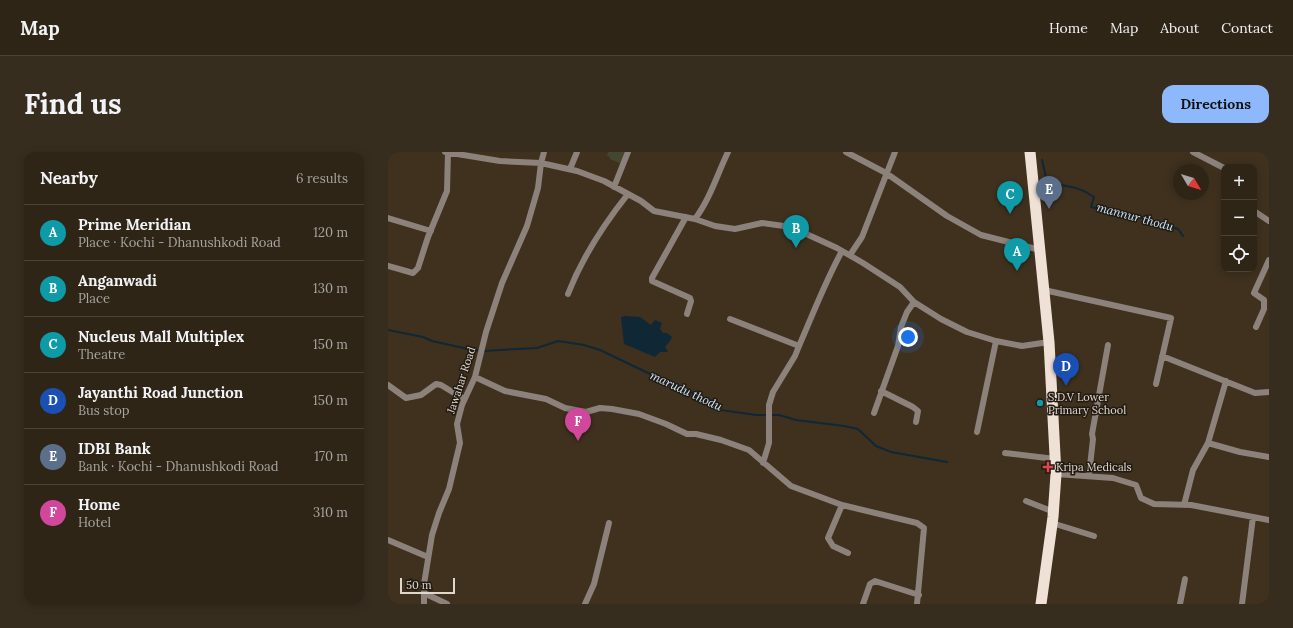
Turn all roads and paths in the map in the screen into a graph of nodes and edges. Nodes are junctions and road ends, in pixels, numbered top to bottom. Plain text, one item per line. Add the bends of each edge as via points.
1 (447, 152) edge
2 (544, 152) edge
3 (577, 152) edge
4 (628, 152) edge
5 (728, 152) edge
6 (846, 152) edge
7 (895, 152) edge
8 (1030, 152) edge
9 (1193, 152) edge
10 (541, 163) junction
11 (1221, 166) edge
12 (570, 169) junction
13 (886, 173) junction
14 (614, 187) junction
15 (628, 194) junction
16 (1257, 213) edge
17 (388, 218) edge
18 (686, 218) junction
19 (695, 219) junction
20 (1269, 221) edge
21 (431, 231) junction
22 (1040, 250) junction
23 (842, 251) junction
24 (850, 255) junction
25 (1269, 260) edge
26 (388, 266) edge
27 (1044, 290) junction
28 (568, 294) dead end
29 (914, 302) junction
30 (687, 314) dead end
31 (730, 319) dead end
32 (1256, 327) dead end
33 (996, 341) junction
34 (1049, 342) junction
35 (1108, 345) dead end
36 (799, 346) junction
37 (1162, 356) junction
38 (475, 377) junction
39 (1226, 382) junction
40 (1156, 384) dead end
41 (388, 385) edge
42 (881, 391) junction
43 (1269, 392) edge
44 (464, 399) junction
45 (874, 413) dead end
46 (916, 422) dead end
47 (977, 432) dead end
48 (1208, 443) junction
49 (1005, 453) dead end
50 (1269, 457) edge
51 (1055, 460) junction
52 (763, 463) junction
53 (1056, 474) junction
54 (1089, 475) junction
55 (1026, 501) dead end
56 (842, 505) junction
57 (1184, 505) junction
58 (1253, 516) junction
59 (1053, 518) junction
60 (1269, 520) edge
61 (609, 523) dead end
62 (1094, 536) dead end
63 (388, 540) edge
64 (848, 553) dead end
65 (428, 557) junction
66 (1185, 579) dead end
67 (424, 593) junction
68 (918, 595) junction
69 (424, 604) edge
70 (447, 604) edge
71 (585, 604) edge
72 (863, 604) edge
73 (917, 604) edge
74 (1040, 604) edge
75 (1180, 604) edge
76 (1242, 604) edge

1 - 10 street via 500,161
1 - 21 street via 447,191
2 - 10 street, Jawahar Road
3 - 12 street
4 - 14 street
5 - 19 street via 706,204
6 - 13 street
7 - 13 street
8 - 22 highway
9 - 11 street
10 - 12 street
10 - 38 street, Jawahar Road via 538,188 527,226 502,283
12 - 14 street
13 - 22 street via 947,216 981,235
13 - 24 street via 862,237
14 - 15 street
15 - 18 street via 654,211
15 - 28 street via 613,212 578,270
16 - 20 street
17 - 21 street
18 - 19 street
18 - 30 street via 652,281 690,298
19 - 23 street via 735,229 762,223 791,227
21 - 26 street via 418,268 413,273
22 - 27 highway
23 - 24 street
23 - 36 street via 826,280 818,305
24 - 29 street via 900,287
25 - 32 street via 1254,293 1264,300 1264,309
27 - 34 highway
27 - 37 street via 1171,318
29 - 33 street via 940,320
29 - 42 street via 901,327 898,346
31 - 36 street
33 - 34 street via 1022,346
33 - 47 street
34 - 51 highway
35 - 54 street via 1093,427
36 - 52 street via 773,392 769,405 769,443
37 - 39 street
37 - 40 street
38 - 44 street, Jawahar Road
38 - 52 street via 505,391 546,399 565,408 586,412 612,408 640,414 687,434 721,440 749,450
39 - 43 street via 1255,393
39 - 48 street
41 - 44 street via 406,398 421,395 436,384
42 - 45 street
42 - 46 street via 918,411
44 - 65 street, Jawahar Road via 457,424 460,443 449,489 434,528
48 - 50 street
48 - 57 street via 1193,470
49 - 51 street
51 - 53 highway
52 - 56 street via 791,486
53 - 54 street
53 - 59 highway
54 - 57 street via 1113,478 1136,486 1141,498 1154,504
55 - 59 street
56 - 64 street via 828,538 833,546
56 - 68 street via 924,528
57 - 58 street
58 - 60 street
58 - 76 street
59 - 62 street
59 - 74 highway
61 - 71 street via 594,584
63 - 65 street
65 - 67 street, Jawahar Road
66 - 75 street
67 - 69 street, Jawahar Road
67 - 70 street
68 - 72 street via 875,581 870,584
68 - 73 street

